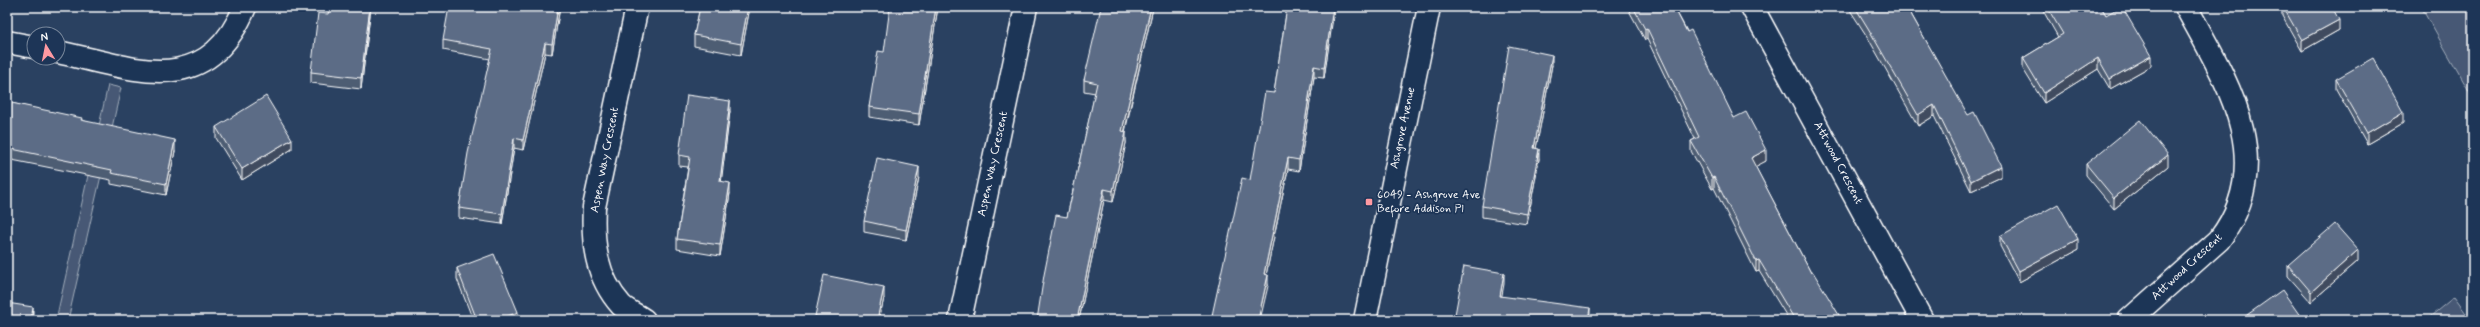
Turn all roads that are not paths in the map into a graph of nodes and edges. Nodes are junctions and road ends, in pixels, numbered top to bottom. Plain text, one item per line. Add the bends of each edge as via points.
1 (245, 7) edge
2 (637, 7) edge
3 (1026, 7) edge
4 (1428, 7) edge
5 (1752, 7) edge
6 (2186, 7) edge
7 (7, 42) edge
8 (26, 46) edge
9 (66, 54) edge
10 (644, 320) edge
11 (960, 320) edge
12 (1365, 320) edge
13 (1922, 320) edge
14 (2129, 320) edge

1 - 9 street via 230,35 216,53 208,60 187,69 144,70
2 - 10 street, Aspen Way Crescent via 594,207 594,240 600,271 607,284 622,305
3 - 11 street, Aspen Way Crescent
4 - 12 street, Ashgrove Avenue
5 - 13 street, Attwood Crescent
6 - 14 street, Attwood Crescent via 2224,78 2238,112 2246,158 2243,197 2230,225 2219,240
7 - 8 street

